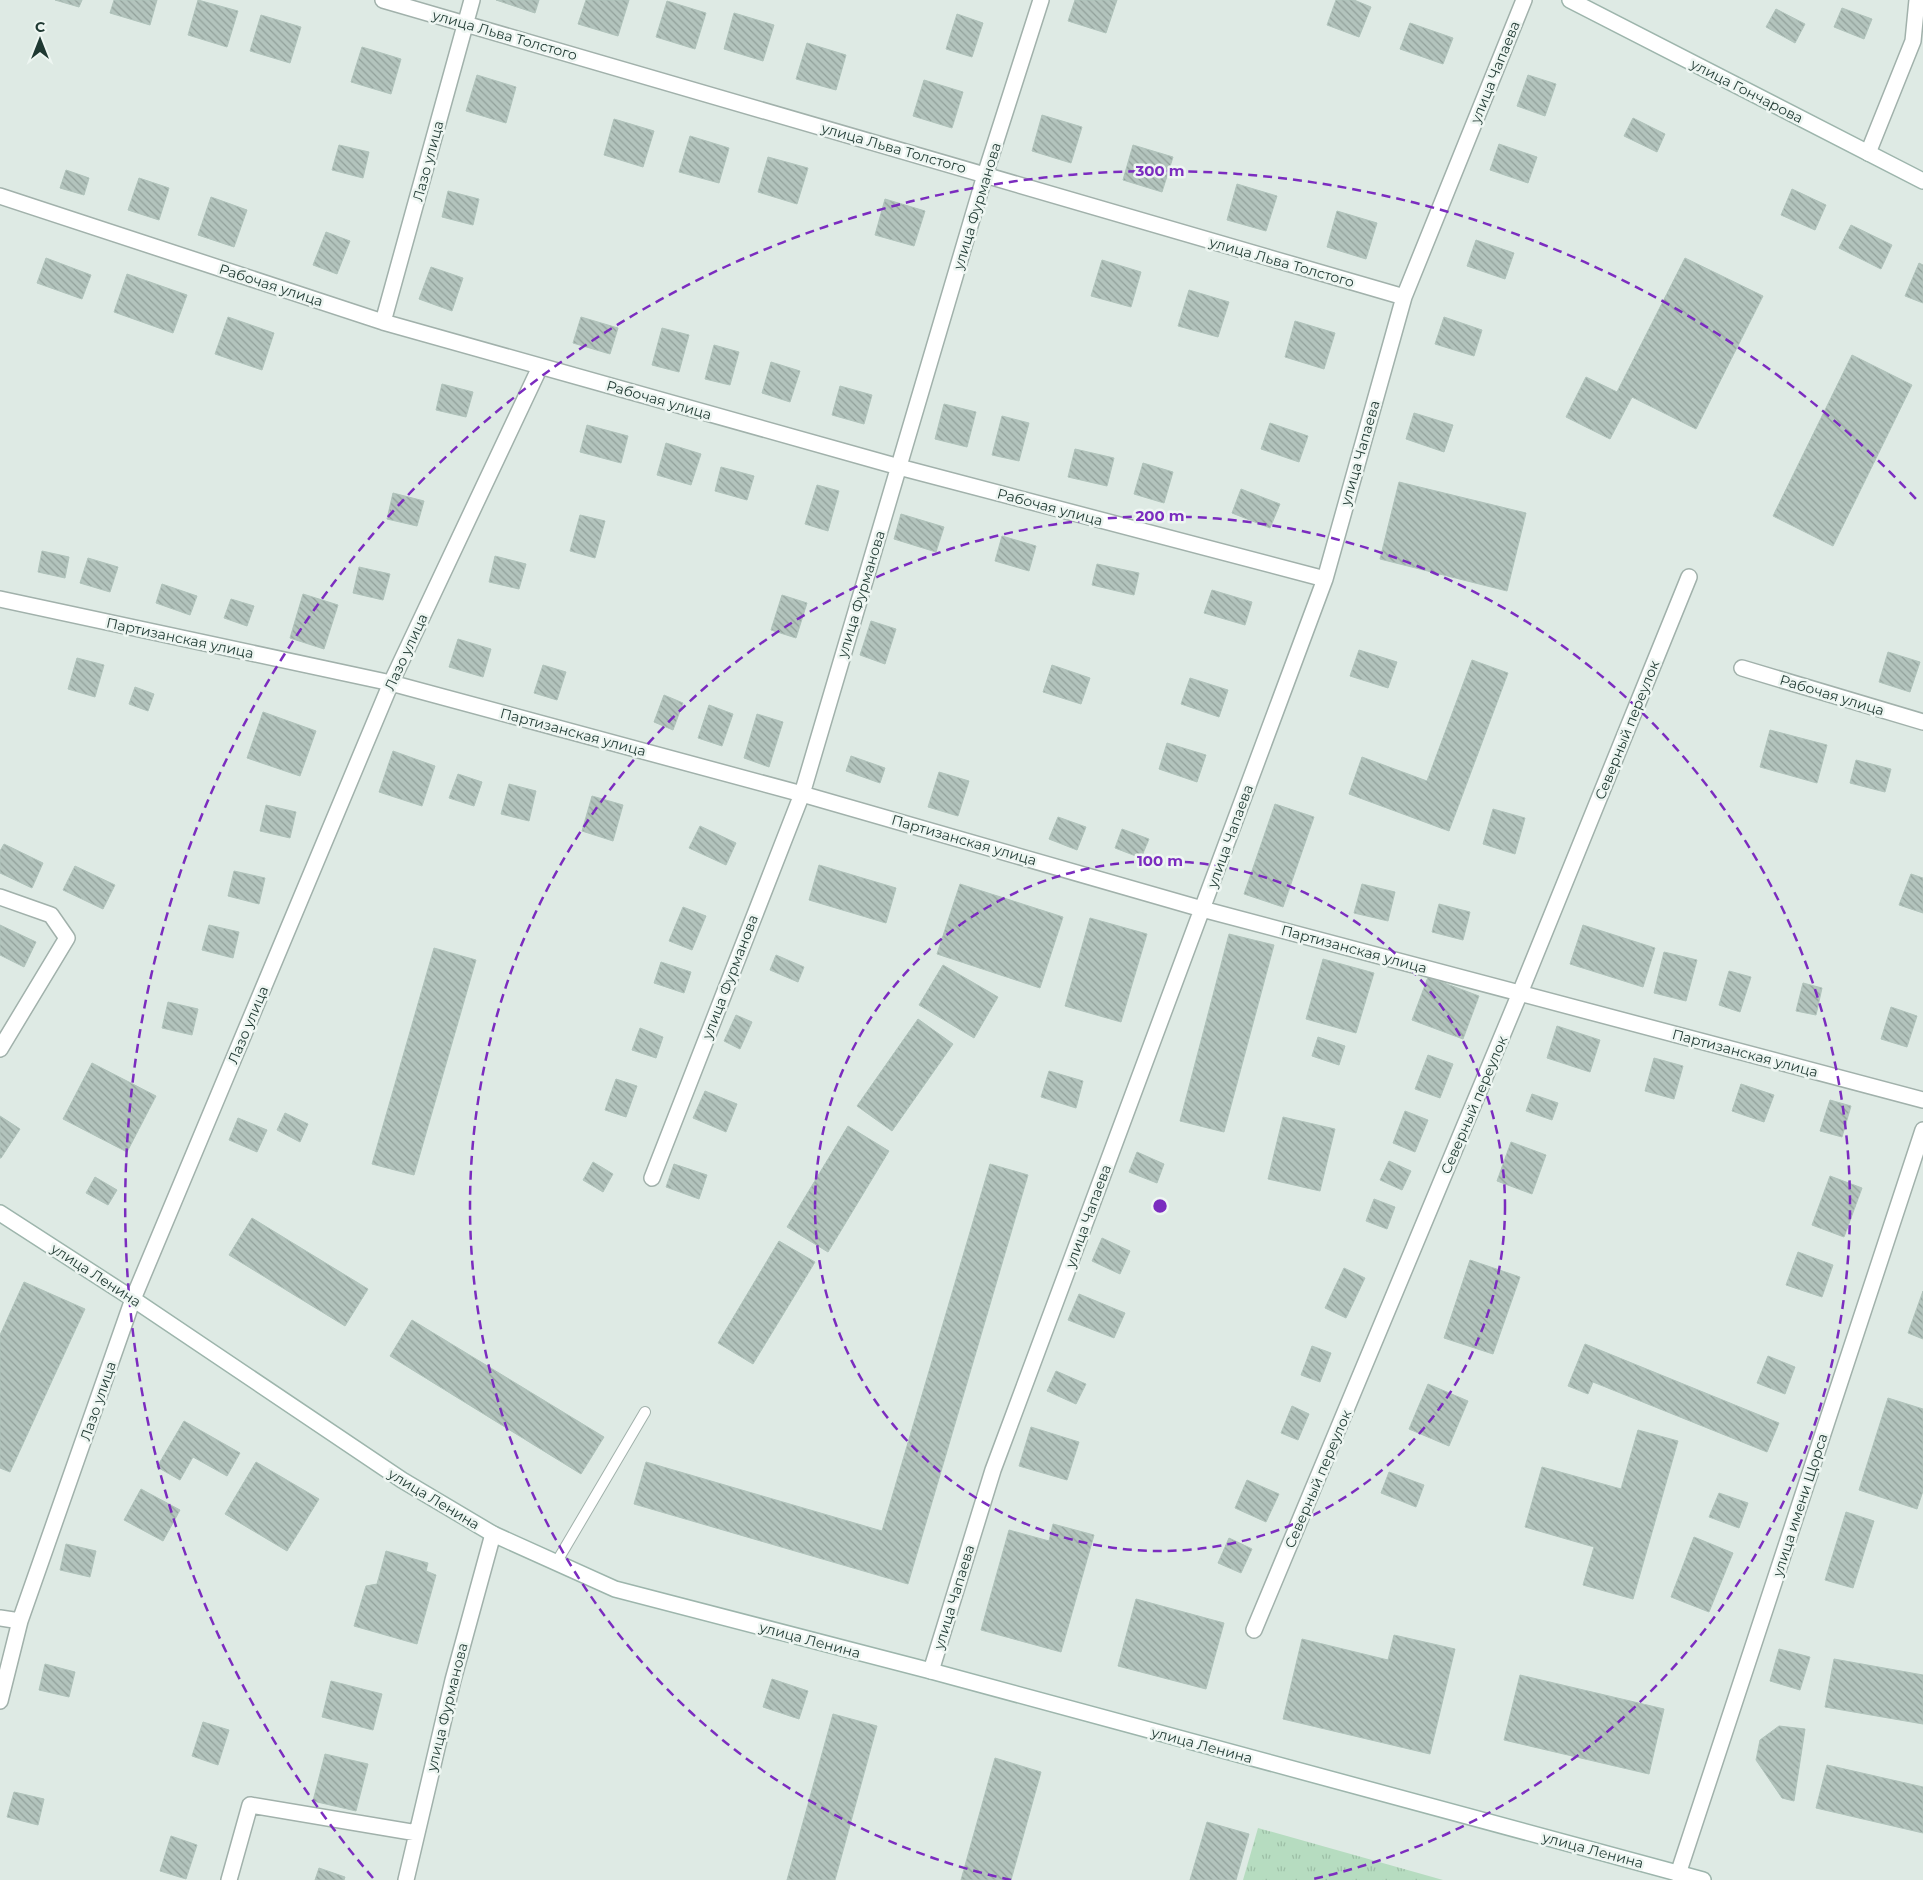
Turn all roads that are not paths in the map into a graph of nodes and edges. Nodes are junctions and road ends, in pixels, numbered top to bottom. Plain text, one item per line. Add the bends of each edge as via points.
1 (384, 0) edge
2 (472, 0) edge
3 (1041, 0) edge
4 (1524, 0) edge
5 (1570, 0) edge
6 (1917, 0) edge
7 (466, 24) junction
8 (1868, 153) junction
9 (985, 175) junction
10 (1923, 181) edge
11 (0, 196) edge
12 (1404, 298) junction
13 (383, 322) junction
14 (540, 367) junction
15 (899, 467) junction
16 (1689, 578) dead end
17 (1325, 579) junction
18 (0, 599) edge
19 (1742, 668) dead end
20 (391, 683) junction
21 (1923, 722) edge
22 (802, 794) junction
23 (0, 897) edge
24 (1202, 909) junction
25 (1520, 993) junction
26 (0, 1049) edge
27 (1923, 1100) edge
28 (1923, 1130) edge
29 (652, 1178) dead end
30 (0, 1213) edge
31 (134, 1299) junction
32 (646, 1412) dead end
33 (493, 1534) junction
34 (556, 1563) junction
35 (0, 1618) edge
36 (20, 1621) junction
37 (1254, 1630) dead end
38 (931, 1671) junction
39 (0, 1701) edge
40 (417, 1833) junction
41 (1678, 1877) edge
42 (229, 1880) edge
43 (406, 1880) edge
44 (1703, 1880) edge

1 - 7 street, улица Льва Толстого
2 - 7 street, Лазо улица
3 - 9 street, улица Фурманова
4 - 12 street, улица Чапаева
5 - 8 street, улица Гончарова
6 - 8 street via 1913,41
7 - 9 street, улица Льва Толстого
7 - 13 street, Лазо улица
8 - 10 street, улица Гончарова
9 - 12 street, улица Льва Толстого
9 - 15 street, улица Фурманова
11 - 13 street, Рабочая улица
12 - 17 street, улица Чапаева
13 - 14 street, Рабочая улица
14 - 15 street, Рабочая улица
14 - 20 street, Лазо улица
15 - 17 street, Рабочая улица
15 - 22 street, улица Фурманова
16 - 25 street, Северный переулок
17 - 24 street, улица Чапаева
18 - 20 street, Партизанская улица
19 - 21 street, Рабочая улица
20 - 22 street, Партизанская улица
20 - 31 street, Лазо улица
22 - 24 street, Партизанская улица
22 - 29 street, улица Фурманова
23 - 26 street via 52,915 67,938
24 - 25 street, Партизанская улица
24 - 38 street, улица Чапаева via 993,1470
25 - 27 street, Партизанская улица
25 - 37 street, Северный переулок
28 - 41 street, улица имени Щорса
30 - 31 street, улица Ленина
31 - 33 street, улица Ленина via 402,1480
31 - 36 street, Лазо улица
32 - 34 lane
33 - 34 street, улица Ленина
33 - 40 street, улица Фурманова via 453,1680
34 - 38 street, улица Ленина via 615,1589
35 - 36 street
36 - 39 street, Лазо улица
38 - 41 street, улица Ленина
40 - 42 street via 250,1805
40 - 43 street, улица Фурманова
41 - 44 street, улица Ленина

